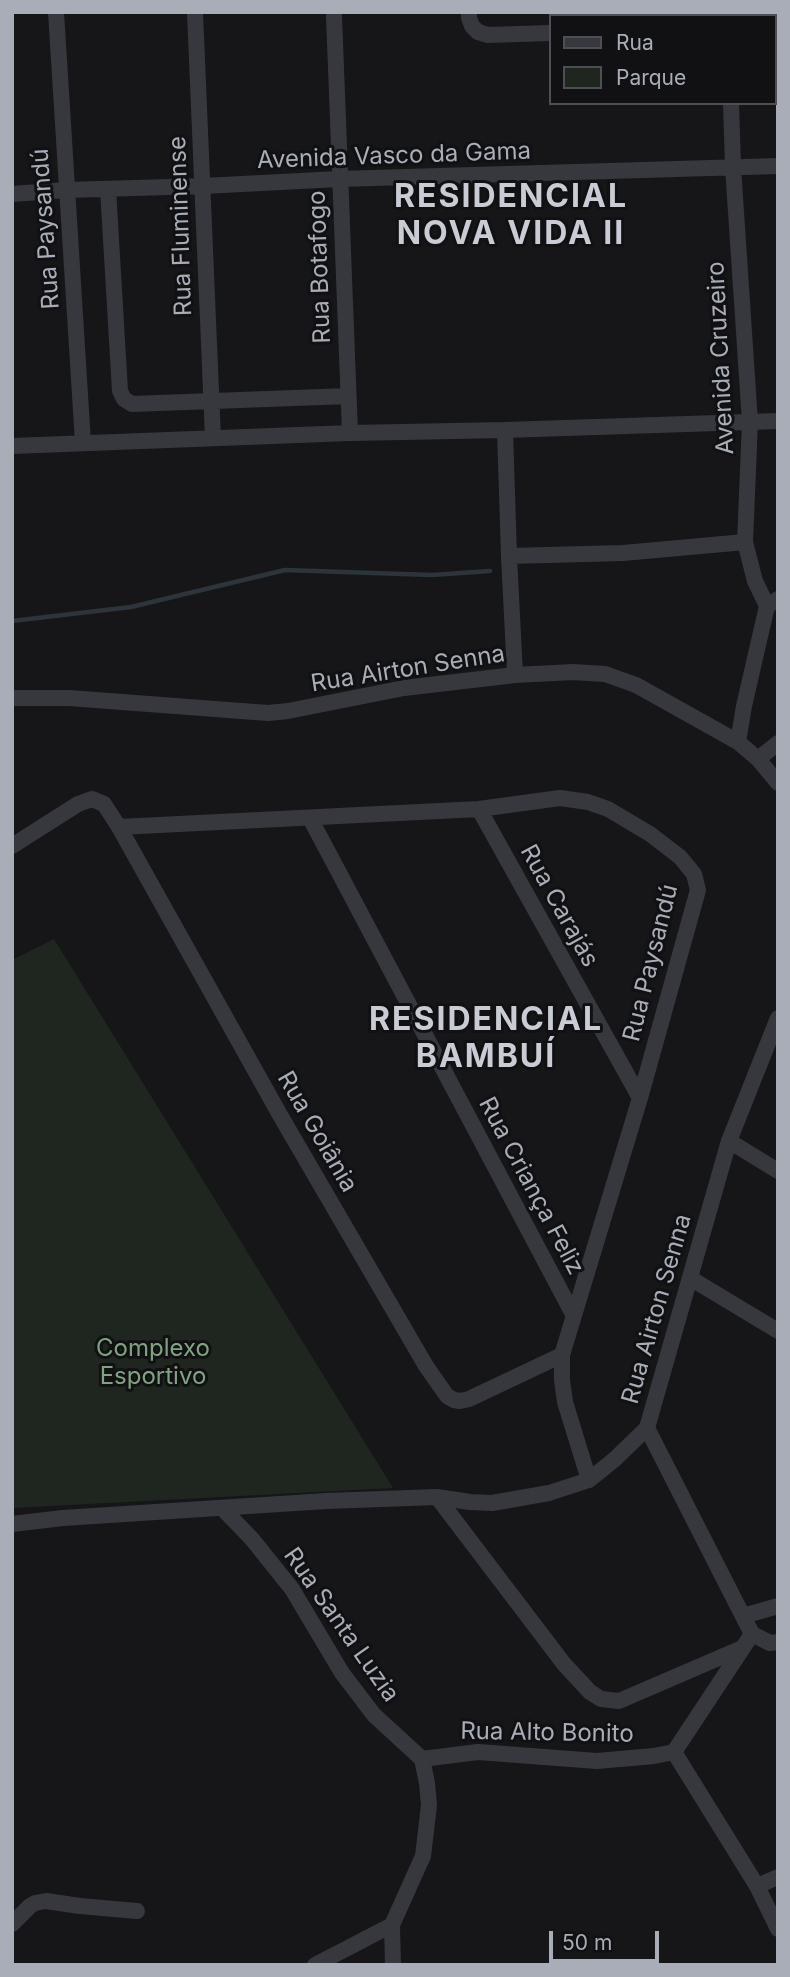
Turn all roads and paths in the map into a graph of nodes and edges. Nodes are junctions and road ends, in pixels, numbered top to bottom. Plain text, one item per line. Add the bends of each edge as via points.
1 (56, 12) edge
2 (469, 12) edge
3 (195, 13) edge
4 (334, 16) dead end
5 (548, 33) edge
6 (731, 105) edge
7 (778, 166) edge
8 (733, 167) junction
9 (339, 179) junction
10 (203, 186) junction
11 (108, 189) junction
12 (66, 190) junction
13 (12, 194) edge
14 (348, 396) junction
15 (211, 402) junction
16 (778, 421) edge
17 (750, 422) junction
18 (505, 430) junction
19 (350, 433) junction
20 (213, 438) junction
21 (83, 443) junction
22 (12, 446) edge
23 (745, 541) junction
24 (509, 556) junction
25 (773, 602) edge
26 (515, 675) junction
27 (12, 698) edge
28 (738, 743) junction
29 (778, 743) edge
30 (758, 759) junction
31 (778, 783) edge
32 (479, 809) junction
33 (310, 818) junction
34 (119, 827) junction
35 (12, 846) edge
36 (778, 1018) edge
37 (640, 1098) junction
38 (729, 1141) junction
39 (778, 1171) edge
40 (690, 1278) junction
41 (574, 1316) junction
42 (771, 1326) edge
43 (778, 1346) edge
44 (562, 1355) junction
45 (647, 1428) junction
46 (589, 1480) junction
47 (437, 1497) junction
48 (222, 1508) junction
49 (12, 1524) edge
50 (778, 1605) edge
51 (743, 1616) junction
52 (751, 1634) junction
53 (778, 1642) edge
54 (742, 1648) junction
55 (674, 1752) junction
56 (422, 1759) junction
57 (778, 1877) edge
58 (757, 1886) junction
59 (137, 1911) dead end
60 (12, 1924) edge
61 (392, 1925) junction
62 (778, 1928) edge
63 (316, 1965) edge
64 (393, 1965) edge

1 - 12 street, Rua Paysandú
2 - 5 street via 472,26 488,36
3 - 10 street, Rua Fluminense
4 - 9 street, Rua Botafogo
6 - 8 street, Avenida Cruzeiro
7 - 8 street, Avenida Vasco da Gama
8 - 9 street, Avenida Vasco da Gama
8 - 17 street, Avenida Cruzeiro
9 - 10 street, Avenida Vasco da Gama
9 - 14 street, Rua Botafogo
10 - 11 street, Avenida Vasco da Gama
10 - 15 street, Rua Fluminense
11 - 12 street, Avenida Vasco da Gama
11 - 15 street via 124,400 132,404
12 - 13 street, Avenida Vasco da Gama
12 - 21 street, Rua Paysandú
14 - 15 street
14 - 19 street, Rua Botafogo
15 - 20 street, Rua Fluminense
16 - 17 street
17 - 18 street
17 - 23 street, Avenida Cruzeiro
18 - 19 street
18 - 24 street
19 - 20 street
20 - 21 street
21 - 22 street
23 - 24 street
23 - 25 street, Avenida Cruzeiro via 755,581
24 - 26 street
25 - 28 street
26 - 27 street, Rua Airton Senna via 404,688 268,713
26 - 28 street, Rua Airton Senna via 606,674 636,685
28 - 30 street, Rua Airton Senna
29 - 30 street
30 - 31 street, Rua Airton Senna
32 - 33 street, Rua Paysandú
32 - 37 street, Rua Carajás
32 - 37 street, Rua Paysandú via 561,798 588,802 650,834 694,874 698,890
33 - 34 street, Rua Paysandú
33 - 41 street, Rua Criança Feliz
34 - 35 street, Rua Goiânia via 104,804 92,799
34 - 44 street, Rua Goiânia via 280,1115 447,1396 469,1399
36 - 38 street, Rua Airton Senna
37 - 41 street, Rua Paysandú
38 - 39 street
38 - 40 street, Rua Airton Senna
40 - 42 street
40 - 45 street, Rua Airton Senna
41 - 44 street, Rua Paysandú
42 - 43 street
44 - 46 street, Rua Paysandú via 565,1402
45 - 46 street, Rua Airton Senna
45 - 51 street
46 - 47 street, Rua Airton Senna via 492,1503
47 - 48 street, Rua Airton Senna
47 - 54 street, Rua Alto Bonito via 578,1680 601,1699 619,1701
48 - 49 street, Rua Airton Senna
48 - 56 street, Rua Santa Luzia via 292,1590 373,1715
50 - 51 street
51 - 52 street
52 - 53 street
52 - 54 street
54 - 55 street
55 - 56 street, Rua Alto Bonito via 597,1761 478,1752
55 - 58 street
56 - 61 street via 429,1805 423,1856
57 - 58 street
58 - 62 street
59 - 60 street via 46,1901 30,1906
61 - 63 street
61 - 64 street

